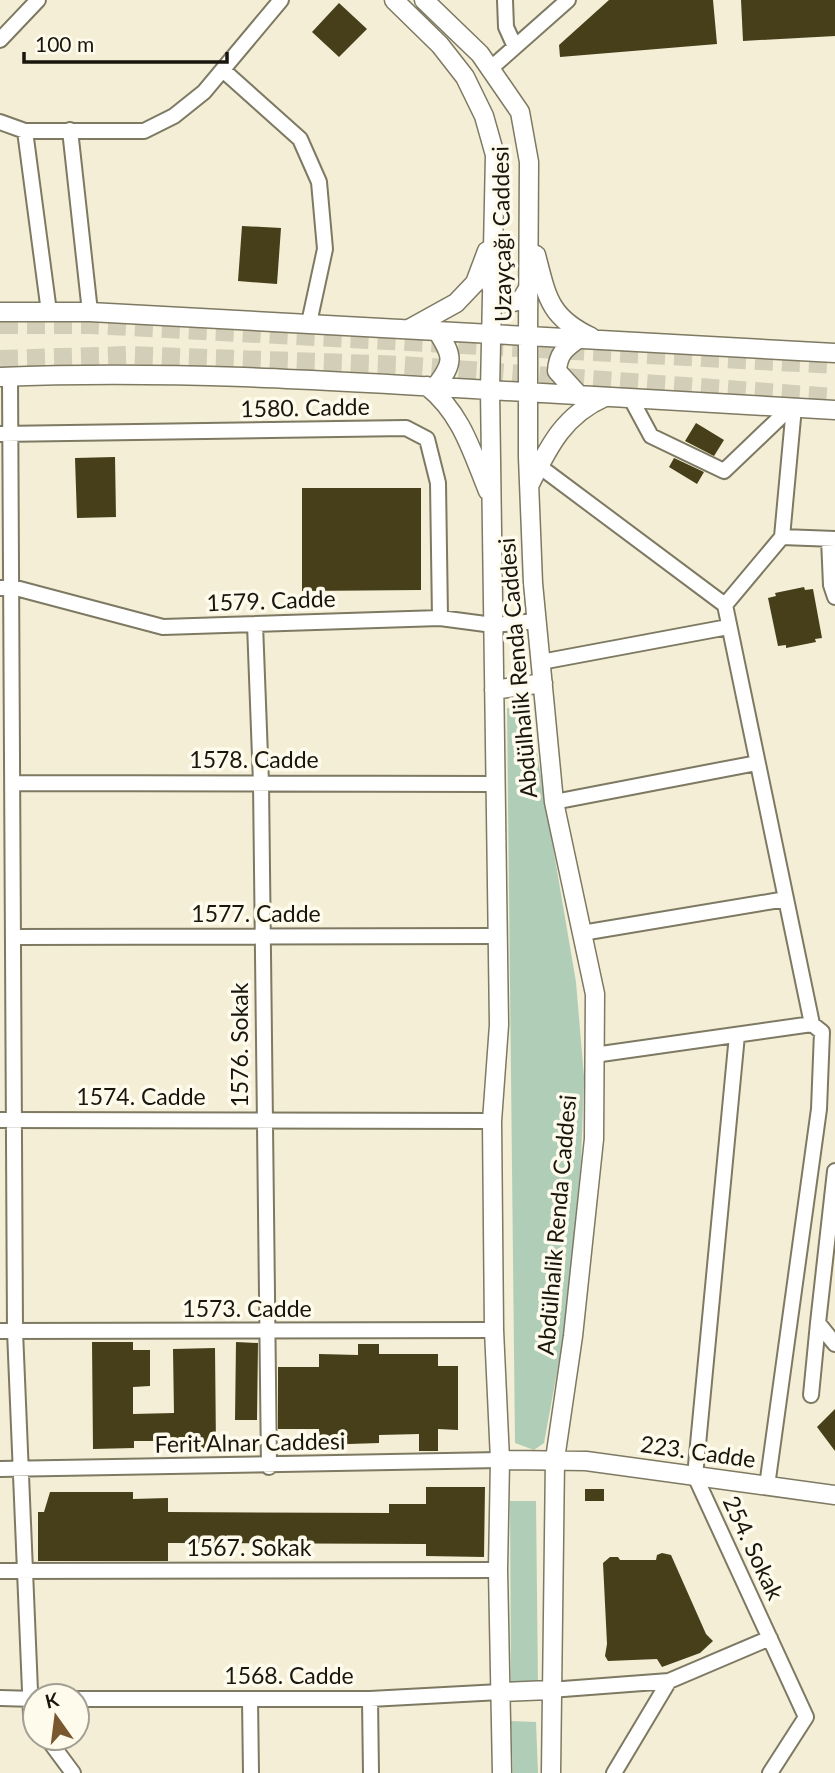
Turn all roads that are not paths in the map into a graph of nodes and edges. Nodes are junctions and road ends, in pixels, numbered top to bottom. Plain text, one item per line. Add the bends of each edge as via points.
1 (38, 0) edge
2 (281, 0) edge
3 (394, 0) edge
4 (424, 0) edge
5 (505, 0) edge
6 (568, 0) edge
7 (0, 40) edge
8 (515, 47) junction
9 (490, 69) junction
10 (224, 71) junction
11 (0, 122) edge
12 (70, 130) junction
13 (25, 131) junction
14 (494, 231) junction
15 (531, 235) junction
16 (491, 286) junction
17 (529, 286) junction
18 (0, 312) edge
19 (49, 312) junction
20 (90, 312) junction
21 (309, 323) junction
22 (409, 329) junction
23 (437, 331) junction
24 (489, 334) junction
25 (528, 335) junction
26 (578, 339) junction
27 (598, 340) junction
28 (835, 353) edge
29 (5, 377) edge
30 (431, 386) junction
31 (490, 390) junction
32 (528, 392) junction
33 (579, 395) junction
34 (606, 396) junction
35 (630, 397) junction
36 (792, 407) junction
37 (835, 410) edge
38 (6, 434) edge
39 (538, 466) junction
40 (529, 488) junction
41 (492, 501) junction
42 (782, 537) junction
43 (832, 539) edge
44 (6, 587) edge
45 (835, 597) edge
46 (725, 605) junction
47 (440, 618) junction
48 (537, 621) junction
49 (255, 624) junction
50 (493, 625) junction
51 (728, 627) junction
52 (541, 662) junction
53 (543, 683) junction
54 (494, 690) junction
55 (6, 743) edge
56 (757, 763) junction
57 (13, 783) junction
58 (261, 783) junction
59 (495, 784) junction
60 (554, 802) junction
61 (7, 877) edge
62 (786, 899) junction
63 (582, 933) junction
64 (262, 936) junction
65 (498, 936) junction
66 (14, 937) junction
67 (7, 984) edge
68 (812, 1024) junction
69 (737, 1035) junction
70 (594, 1055) junction
71 (263, 1119) junction
72 (0, 1120) edge
73 (16, 1120) junction
74 (492, 1121) junction
75 (835, 1171) edge
76 (818, 1323) junction
77 (494, 1330) junction
78 (0, 1331) edge
79 (15, 1331) junction
80 (268, 1333) junction
81 (835, 1344) edge
82 (811, 1395) dead end
83 (555, 1459) junction
84 (500, 1460) junction
85 (269, 1467) junction
86 (0, 1469) edge
87 (20, 1469) junction
88 (695, 1476) junction
89 (767, 1486) junction
90 (835, 1495) edge
91 (498, 1570) junction
92 (0, 1571) edge
93 (24, 1571) junction
94 (770, 1638) junction
95 (669, 1681) junction
96 (32, 1682) edge
97 (550, 1690) junction
98 (500, 1692) junction
99 (0, 1699) edge
100 (21, 1699) edge
101 (91, 1699) edge
102 (250, 1699) junction
103 (370, 1699) junction
104 (57, 1752) edge
105 (73, 1773) edge
106 (251, 1773) edge
107 (371, 1773) edge
108 (502, 1773) edge
109 (551, 1773) edge
110 (614, 1773) edge
111 (770, 1773) edge

1 - 7 street
2 - 10 street
3 - 14 main road, Uzayçağı Caddesi via 465,77 484,116 495,155
4 - 9 main road, Uzayçağı Caddesi
5 - 8 street via 506,27
6 - 8 street
8 - 9 street
9 - 15 main road, Uzayçağı Caddesi via 520,113 530,162
10 - 12 street via 174,116 144,131
10 - 21 street via 300,139 319,182 325,249
11 - 13 street
12 - 13 street
12 - 20 street
13 - 19 street
14 - 16 main road, Uzayçağı Caddesi
14 - 22 main road via 475,283 456,303
15 - 17 main road, Uzayçağı Caddesi
15 - 27 main road via 548,302 578,331
16 - 17 main road via 509,303 521,300
16 - 24 main road, Uzayçağı Caddesi
17 - 25 main road, Uzayçağı Caddesi
18 - 19 main road
19 - 20 main road
20 - 21 main road
21 - 22 main road
22 - 23 main road
23 - 24 main road
23 - 30 main road via 450,351 450,360 447,372
24 - 25 main road
24 - 31 main road, Uzayçağı Caddesi
25 - 26 main road
25 - 32 main road, Uzayçağı Caddesi
26 - 27 main road
26 - 33 main road via 563,350 557,370
27 - 28 main road
29 - 30 main road via 156,374
29 - 38 street
30 - 31 main road
30 - 41 main road via 464,429
31 - 32 main road
31 - 41 main road, Abdülhalik Renda Caddesi
32 - 33 main road
32 - 40 main road, Abdülhalik Renda Caddesi
33 - 34 main road
34 - 35 main road
34 - 39 main road via 572,416
35 - 36 main road
35 - 36 street via 651,436 724,471
36 - 37 main road
36 - 42 street
38 - 44 street
38 - 47 street, 1580. Cadde via 407,428 427,439 438,483
39 - 40 main road
39 - 46 street
40 - 48 main road, Abdülhalik Renda Caddesi
41 - 50 main road, Abdülhalik Renda Caddesi
42 - 43 street
42 - 46 street
43 - 45 street
44 - 49 street, 1579. Cadde via 163,627
44 - 55 street
46 - 51 street
47 - 49 street, 1579. Cadde
47 - 50 street, 1579. Cadde
48 - 50 street, 1579. Cadde
48 - 52 main road, Abdülhalik Renda Caddesi
49 - 58 street, 1576. Sokak
50 - 54 main road, Abdülhalik Renda Caddesi
51 - 52 street
51 - 56 street
52 - 53 main road, Abdülhalik Renda Caddesi
53 - 54 main road
53 - 60 main road, Abdülhalik Renda Caddesi
54 - 59 main road, Abdülhalik Renda Caddesi
55 - 57 street
56 - 60 street
56 - 62 street
57 - 58 street, 1578. Cadde
57 - 61 street
58 - 59 street, 1578. Cadde
58 - 64 street, 1576. Sokak
59 - 65 main road, Abdülhalik Renda Caddesi
60 - 63 main road, Abdülhalik Renda Caddesi
61 - 66 street
62 - 63 street
62 - 68 street
63 - 70 main road, Abdülhalik Renda Caddesi via 595,994
64 - 65 street, 1577. Cadde
64 - 66 street, 1577. Cadde
64 - 71 street, 1576. Sokak
65 - 74 main road, Abdülhalik Renda Caddesi via 499,1025
66 - 67 street
67 - 73 street
68 - 69 street
68 - 89 street via 822,1032 819,1110
69 - 70 street
69 - 88 street
70 - 83 main road, Abdülhalik Renda Caddesi via 594,1139
71 - 73 street, 1574. Cadde
71 - 74 street, 1574. Cadde
71 - 80 street, 1576. Sokak
72 - 73 street, 1574. Cadde
73 - 79 street
74 - 77 main road, Abdülhalik Renda Caddesi
75 - 76 street
76 - 81 street
76 - 82 street
77 - 80 street, 1573. Cadde
77 - 84 main road, Abdülhalik Renda Caddesi
78 - 79 street, 1573. Cadde
79 - 80 street, 1573. Cadde
79 - 87 street
80 - 85 street, 1576. Sokak
83 - 84 main road, 223. Cadde
83 - 88 main road, 223. Cadde
83 - 97 main road, Abdülhalik Renda Caddesi
84 - 85 street, Ferit Alnar Caddesi
84 - 91 main road, Abdülhalik Renda Caddesi
85 - 87 street, Ferit Alnar Caddesi
86 - 87 street, Ferit Alnar Caddesi
87 - 93 street
88 - 89 main road, 223. Cadde
88 - 94 street, 254. Sokak
89 - 90 main road, 223. Cadde
91 - 93 street, 1567. Sokak
91 - 98 main road, Abdülhalik Renda Caddesi
92 - 93 street, 1567. Sokak
93 - 96 street
94 - 95 street
94 - 111 street, 254. Sokak via 806,1717
95 - 97 street
95 - 110 street
97 - 98 main road
97 - 109 main road, Abdülhalik Renda Caddesi
98 - 103 street, 1568. Cadde
98 - 108 main road, Abdülhalik Renda Caddesi
99 - 100 street
101 - 102 street, 1568. Cadde
102 - 103 street, 1568. Cadde
102 - 106 street
103 - 107 street
104 - 105 street

